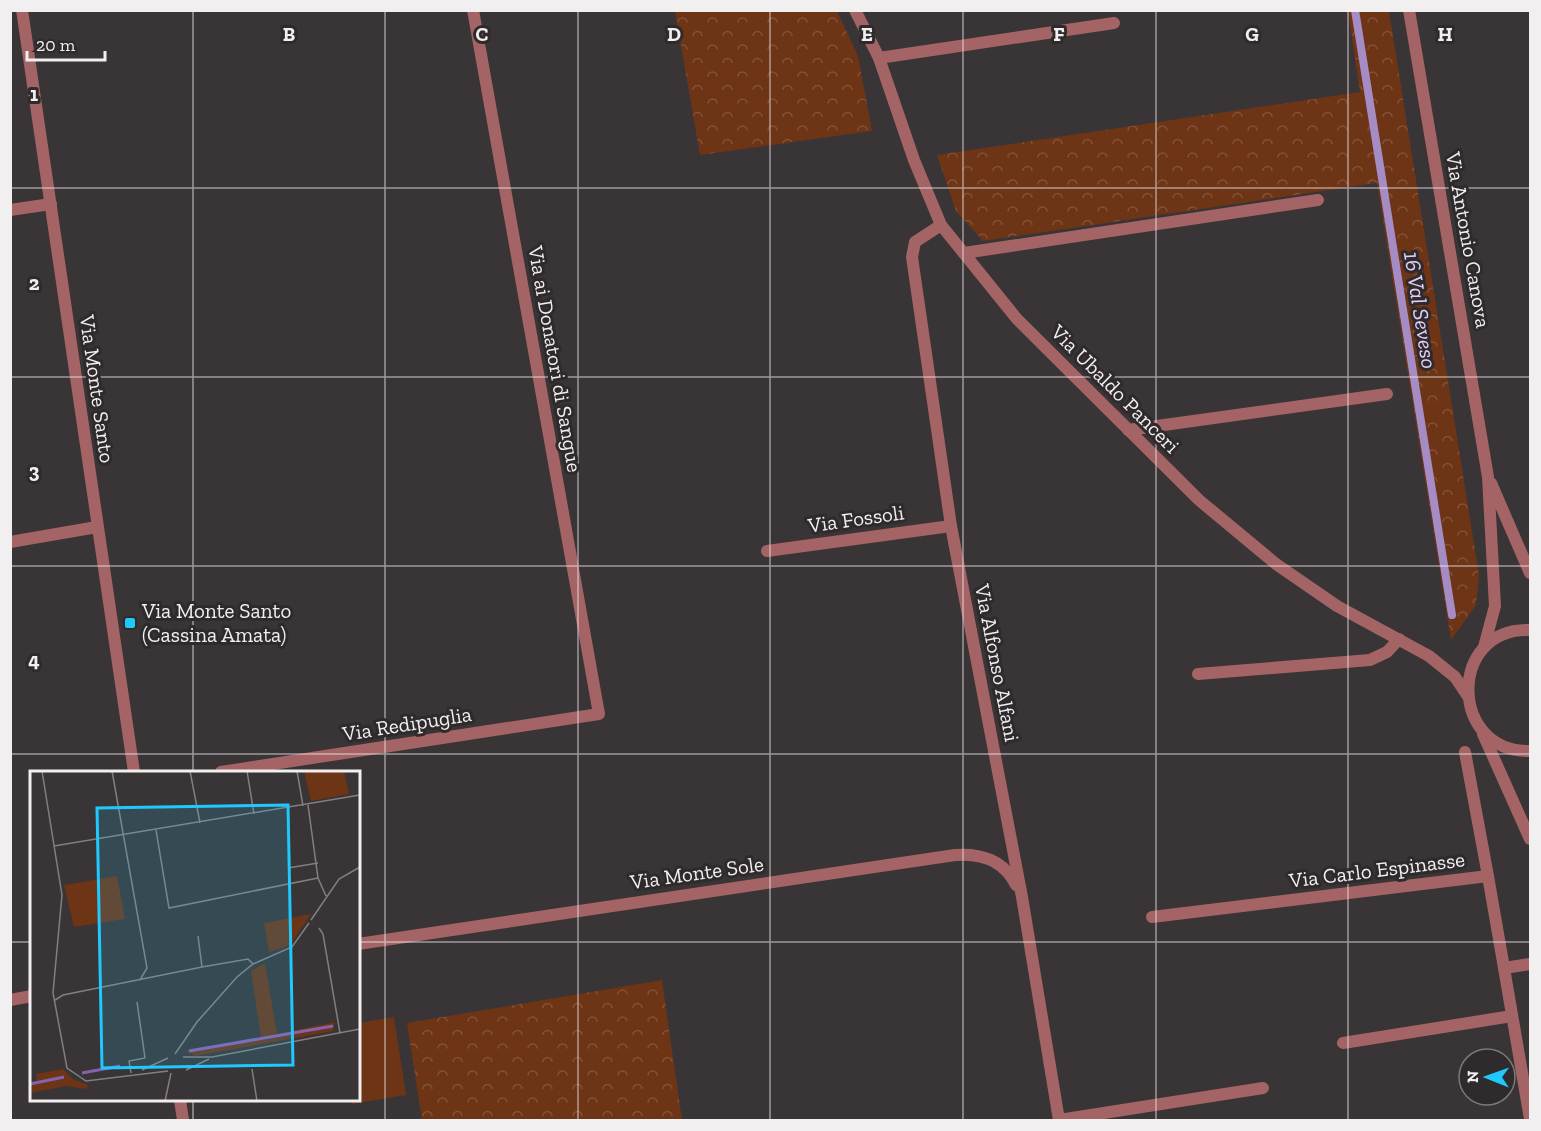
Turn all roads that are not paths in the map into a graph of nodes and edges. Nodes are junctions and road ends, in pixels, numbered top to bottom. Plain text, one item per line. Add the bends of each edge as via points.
1 (22, 10) edge
2 (473, 10) edge
3 (855, 10) edge
4 (1409, 10) edge
5 (1114, 23) dead end
6 (879, 58) junction
7 (1318, 200) dead end
8 (51, 204) junction
9 (10, 210) edge
10 (941, 225) junction
11 (964, 253) junction
12 (1388, 394) dead end
13 (1128, 430) junction
14 (1488, 477) junction
15 (951, 526) junction
16 (98, 527) junction
17 (10, 542) edge
18 (766, 551) dead end
19 (1530, 573) edge
20 (1530, 630) edge
21 (1399, 639) junction
22 (1484, 647) junction
23 (1197, 674) dead end
24 (1467, 695) junction
25 (599, 714) joint
26 (1480, 727) junction
27 (1530, 751) edge
28 (1465, 752) dead end
29 (134, 771) edge
30 (228, 771) edge
31 (1530, 839) edge
32 (1488, 876) junction
33 (1022, 897) junction
34 (1152, 917) dead end
35 (360, 944) edge
36 (1530, 964) edge
37 (1504, 968) junction
38 (30, 996) edge
39 (10, 1000) edge
40 (1512, 1016) junction
41 (1343, 1043) dead end
42 (1263, 1088) dead end
43 (180, 1101) edge
44 (1530, 1119) edge
45 (183, 1120) edge
46 (1059, 1120) edge

1 - 8 street, Via Monte Santo
2 - 25 street, Via ai Donatori di Sangue
3 - 6 street, Via Ubaldo Panceri
4 - 14 street, Via Antonio Canova
5 - 6 street
6 - 10 street, Via Ubaldo Panceri
7 - 11 street
8 - 9 street
8 - 16 street, Via Monte Santo
10 - 11 street, Via Ubaldo Panceri
10 - 15 street, Via Alfonso Alfani via 915,242 912,257
11 - 13 street, Via Ubaldo Panceri via 1017,319
12 - 13 street
13 - 21 street, Via Ubaldo Panceri via 1199,500 1276,564 1337,606
14 - 19 street, Via Antonio Canova
14 - 22 street, Via Antonio Canova via 1495,606
15 - 18 street, Via Fossoli
15 - 33 street, Via Alfonso Alfani
16 - 17 street
16 - 29 street, Via Monte Santo
20 - 22 street via 1501,635
21 - 23 street via 1387,652 1370,660
21 - 24 street, Via Ubaldo Panceri via 1443,666
22 - 24 street, Via Antonio Canova via 1474,661
24 - 26 street
25 - 30 street, Via Redipuglia
26 - 27 street via 1509,748
26 - 31 street
28 - 32 street
32 - 34 street, Via Carlo Espinasse
32 - 37 street, Via Carlo Espinasse
33 - 35 street, Via Monte Sole via 1005,869 994,861 970,854
33 - 46 street, Via Alfonso Alfani
36 - 37 street
37 - 40 street, Via Carlo Espinasse
38 - 39 street
40 - 41 street
40 - 44 street, Via Carlo Espinasse
42 - 46 street
43 - 45 street

